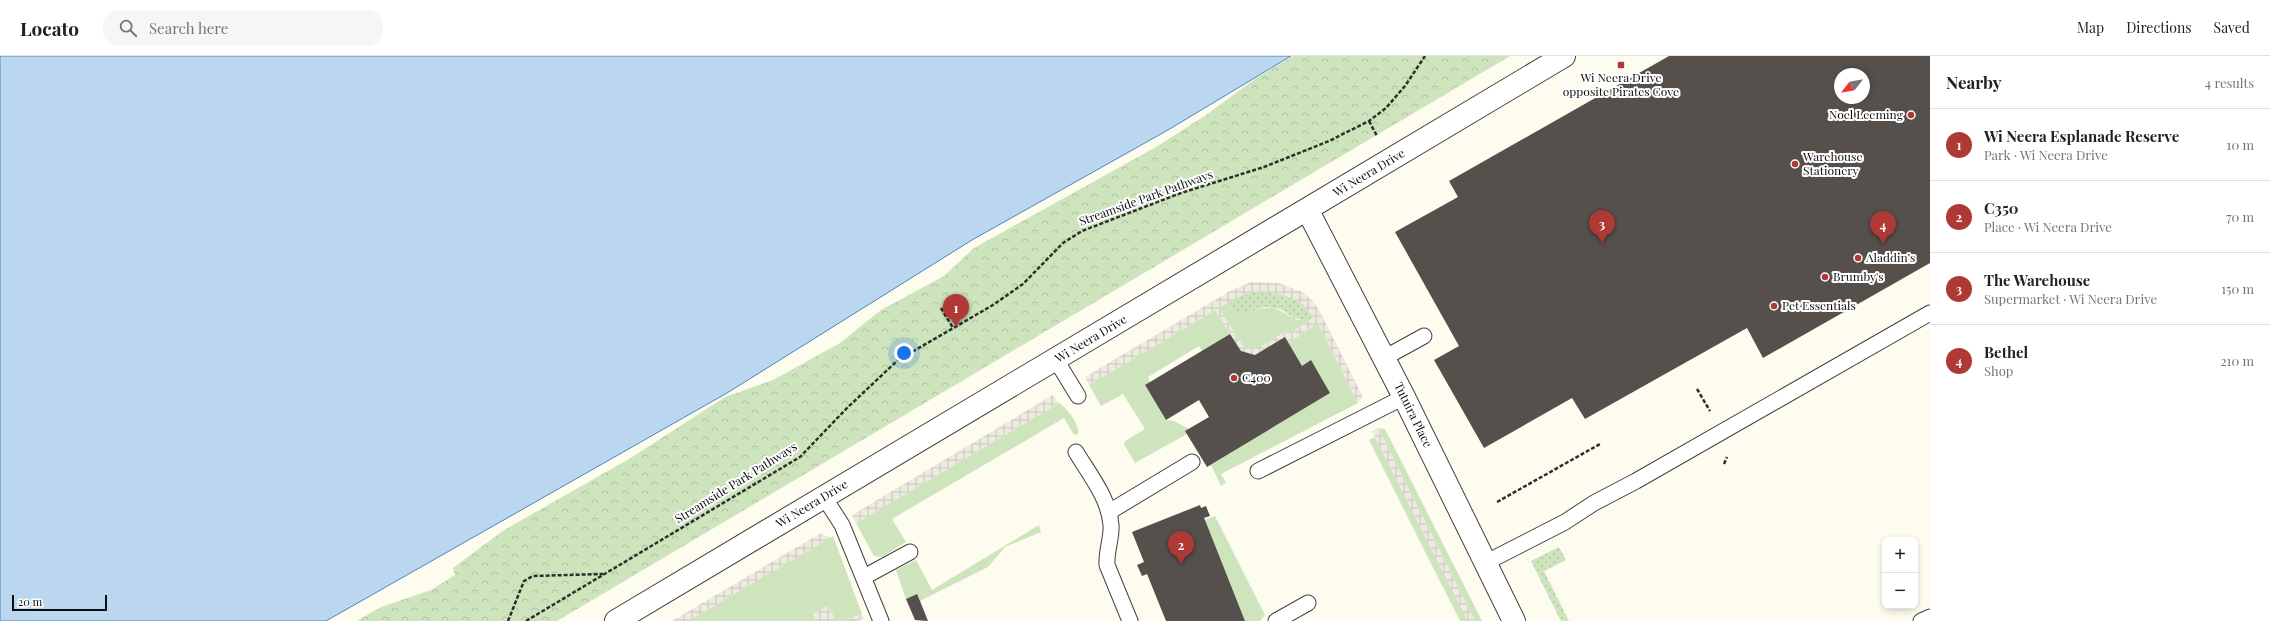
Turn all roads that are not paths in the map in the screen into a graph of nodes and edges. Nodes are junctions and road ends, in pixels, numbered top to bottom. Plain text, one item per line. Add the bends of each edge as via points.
1 (1564, 56) edge
2 (1308, 210) junction
3 (1930, 313) edge
4 (1424, 336) dead end
5 (1384, 358) junction
6 (1056, 360) junction
7 (1078, 396) dead end
8 (1404, 397) junction
9 (1076, 452) dead end
10 (1192, 462) dead end
11 (1258, 472) dead end
12 (824, 497) junction
13 (1109, 512) junction
14 (910, 552) dead end
15 (1485, 563) junction
16 (864, 577) junction
17 (1308, 604) dead end
18 (1930, 617) edge
19 (616, 621) edge
20 (881, 621) edge
21 (1130, 621) edge
22 (1276, 621) edge
23 (1514, 621) edge
24 (1921, 621) edge

1 - 2 street, Wi Neera Drive
2 - 5 street, Tutuira Place
2 - 6 street, Wi Neera Drive
3 - 15 lane via 1594,503 1565,522
4 - 5 lane
5 - 8 street, Tutuira Place
6 - 7 lane
6 - 12 street, Wi Neera Drive
8 - 11 lane
8 - 15 street, Tutuira Place
9 - 13 lane via 1098,487
10 - 13 lane
12 - 16 lane via 842,526
12 - 19 street, Wi Neera Drive
13 - 21 lane via 1111,526 1106,555 1107,565
14 - 16 lane
15 - 23 street, Tutuira Place
16 - 20 lane
17 - 22 lane
18 - 24 lane

